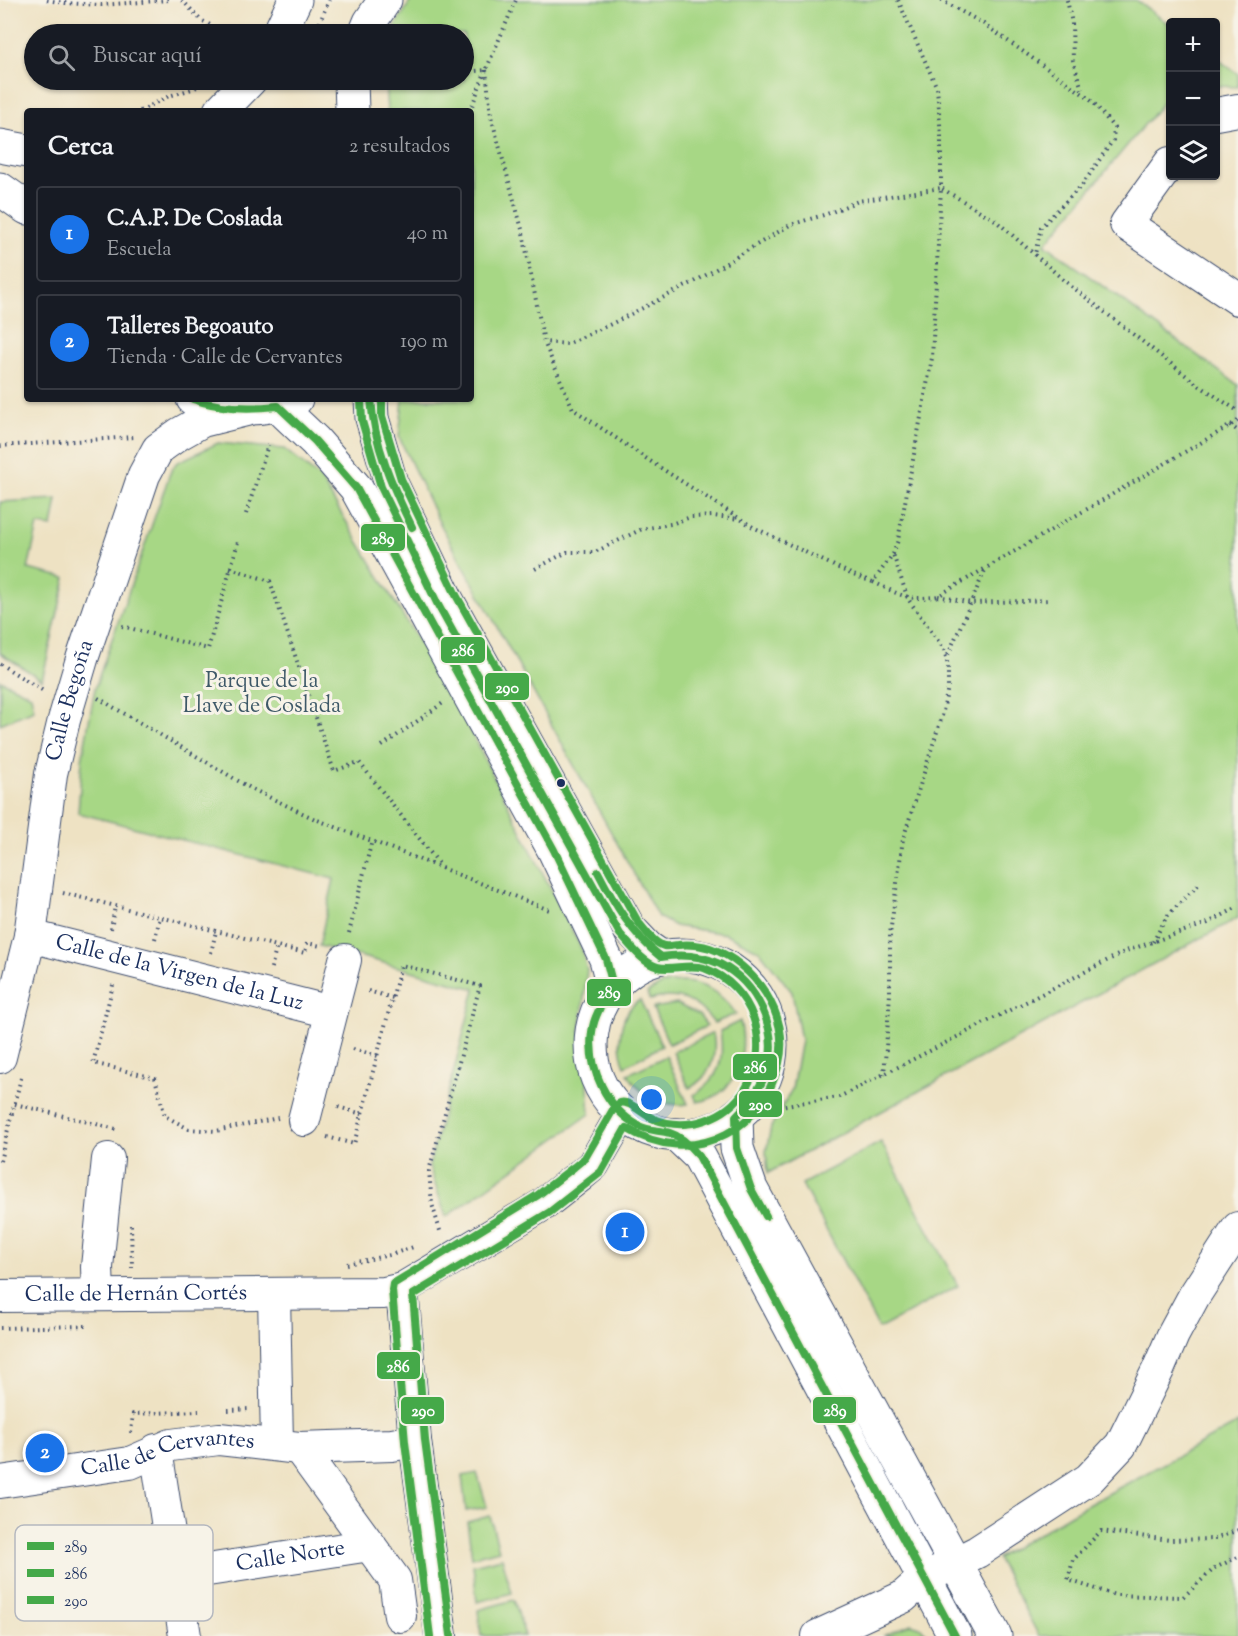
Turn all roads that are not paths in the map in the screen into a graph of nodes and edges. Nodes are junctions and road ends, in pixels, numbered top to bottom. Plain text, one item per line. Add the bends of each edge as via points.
1 (295, 0) edge
2 (385, 0) edge
3 (284, 24) edge
4 (369, 24) edge
5 (240, 90) edge
6 (351, 90) edge
7 (223, 108) edge
8 (352, 108) edge
9 (1238, 110) edge
10 (1220, 113) edge
11 (0, 146) edge
12 (24, 150) edge
13 (1166, 169) edge
14 (0, 189) edge
15 (24, 206) edge
16 (1238, 299) edge
17 (200, 402) edge
18 (371, 402) edge
19 (274, 405) edge
20 (30, 936) junction
21 (347, 948) road end
22 (662, 957) junction
23 (613, 986) junction
24 (331, 1012) junction
25 (11, 1064) edge
26 (623, 1113) junction
27 (735, 1116) junction
28 (301, 1126) road end
29 (677, 1135) junction
30 (108, 1159) dead end
31 (1238, 1228) edge
32 (402, 1289) junction
33 (273, 1294) junction
34 (98, 1295) junction
35 (0, 1296) edge
36 (415, 1441) junction
37 (143, 1444) junction
38 (288, 1446) junction
39 (0, 1482) edge
40 (163, 1525) edge
41 (370, 1545) junction
42 (955, 1561) junction
43 (213, 1569) edge
44 (923, 1579) junction
45 (400, 1616) dead end
46 (183, 1621) edge
47 (185, 1636) edge
48 (441, 1636) edge
49 (818, 1636) edge
50 (955, 1636) edge
51 (995, 1636) edge

1 - 3 main road
2 - 4 main road
5 - 7 main road
6 - 8 main road
9 - 10 street
11 - 12 main road
13 - 16 street via 1126,224
14 - 15 main road
17 - 19 main road
18 - 22 main road via 391,483 447,600 629,928
19 - 20 street, Calle Begoña via 202,421 158,449 144,475 64,720 51,774
19 - 23 main road via 315,441 356,489 554,850 606,959
20 - 24 street, Calle de la Virgen de la Luz
20 - 25 street, Calle Begoña
21 - 24 street, Calle de la Virgen de la Luz
22 - 23 main road via 643,963
22 - 27 main road via 684,955 726,966 743,980 762,1007 770,1038 770,1061 752,1101
23 - 26 main road via 599,1007 592,1032 592,1057 600,1085
24 - 28 street, Calle de la Virgen de la Luz
26 - 29 main road via 639,1125
26 - 32 street via 593,1165 581,1175 544,1204
27 - 29 main road via 697,1134
27 - 42 main road via 737,1148 751,1189
29 - 44 main road via 699,1156
30 - 34 street via 97,1267
31 - 42 street via 1194,1296 1121,1445 1089,1479 977,1552
32 - 33 street, Calle de Hernán Cortés via 384,1293
32 - 36 street
33 - 34 street, Calle de Hernán Cortés
33 - 38 street, Calle de Hernán Cortés
34 - 35 street, Calle de Hernán Cortés
36 - 38 street, Calle de Cervantes via 392,1445
36 - 48 street
37 - 38 street, Calle de Cervantes via 219,1439
37 - 39 street, Calle de Cervantes via 130,1463
37 - 40 street
38 - 41 street
41 - 43 street, Calle Norte
41 - 45 street via 395,1580
42 - 44 street
42 - 51 main road
44 - 49 street via 903,1597
44 - 50 main road
46 - 47 street

